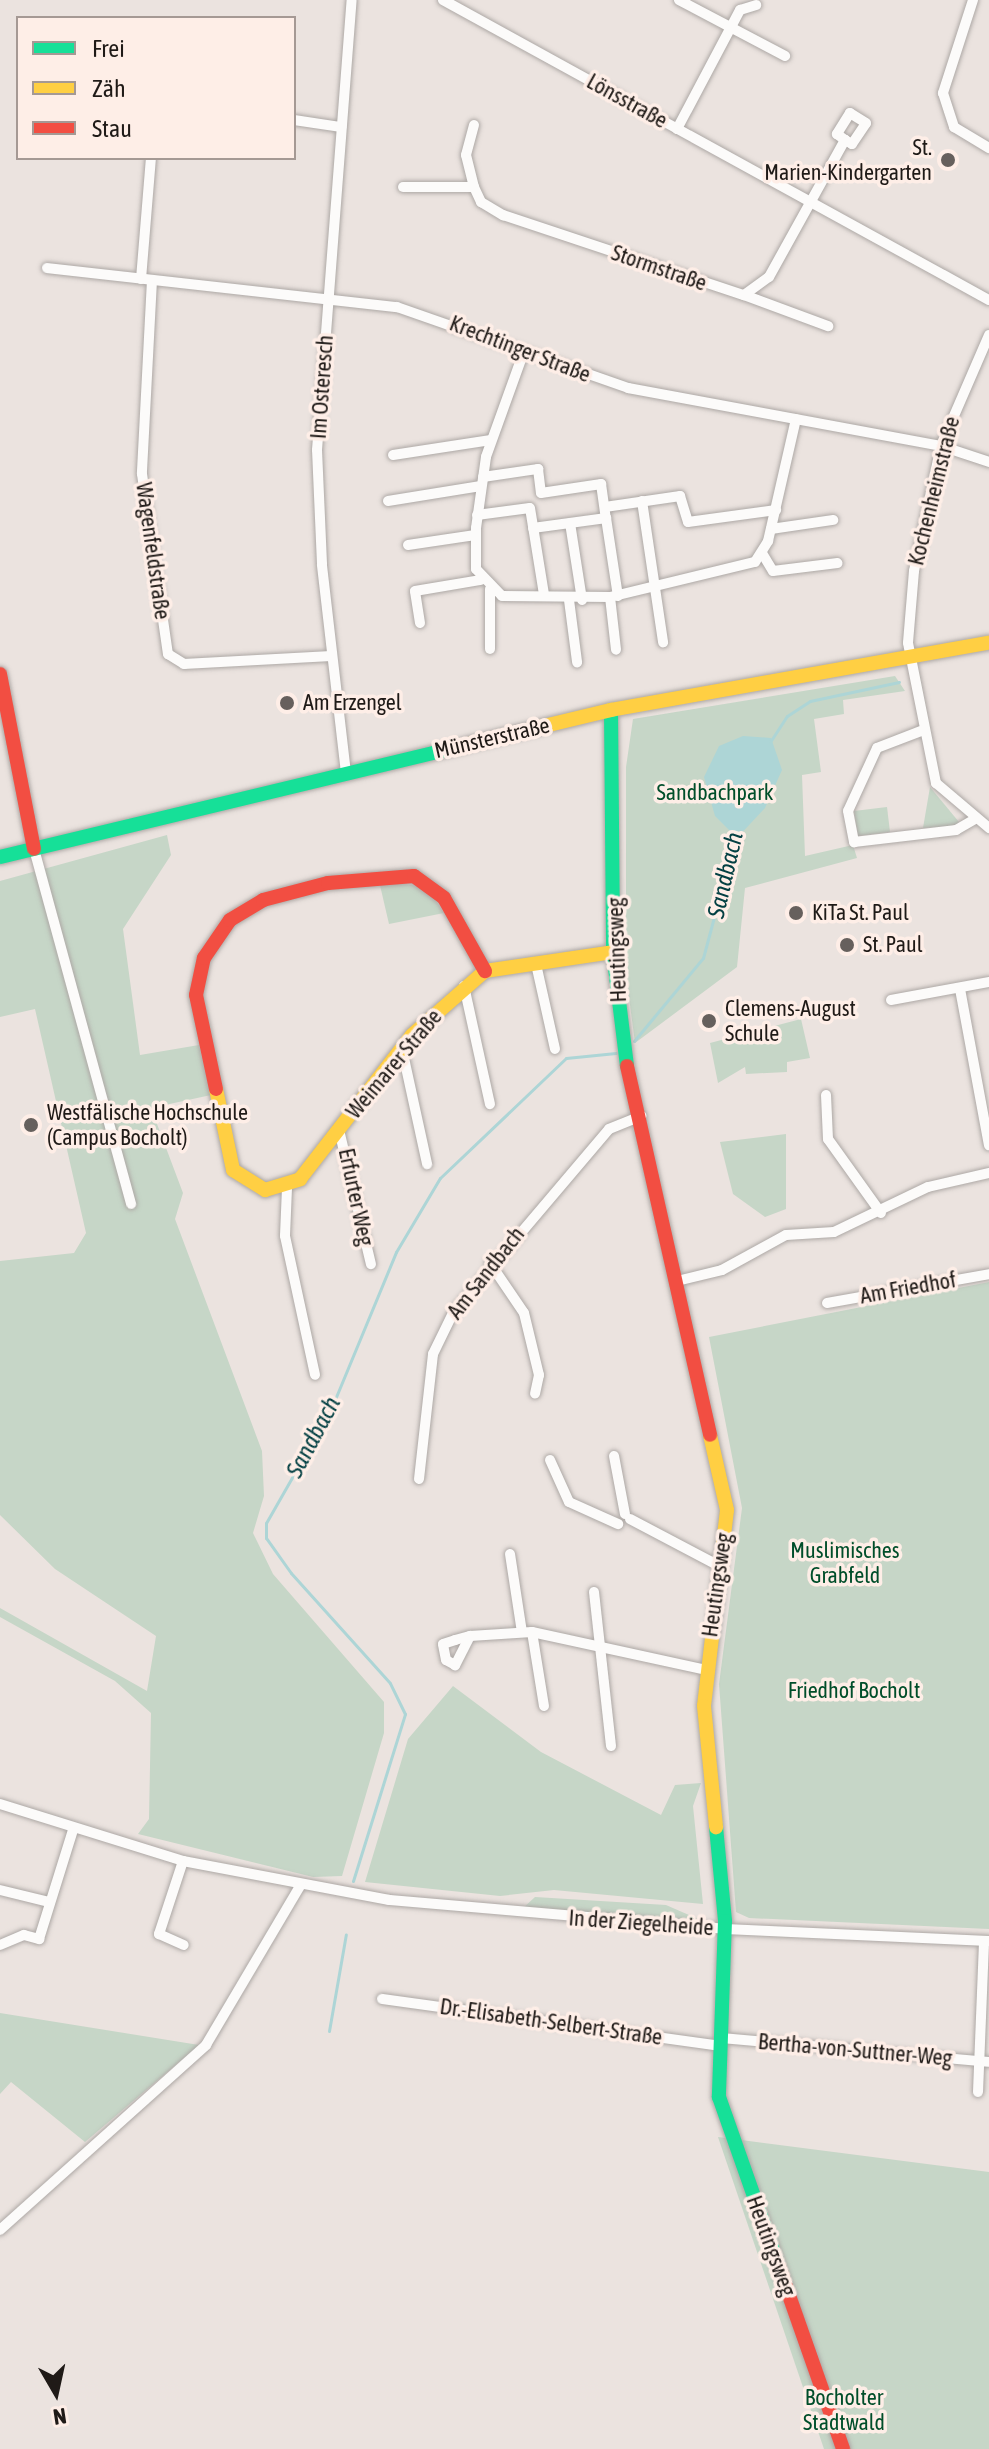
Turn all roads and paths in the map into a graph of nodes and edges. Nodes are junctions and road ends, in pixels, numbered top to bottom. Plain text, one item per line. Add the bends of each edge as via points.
1 (352, 0) edge
2 (443, 0) edge
3 (679, 0) edge
4 (973, 0) edge
5 (756, 5) dead end
6 (731, 29) junction
7 (785, 56) dead end
8 (296, 120) edge
9 (474, 125) dead end
10 (341, 127) junction
11 (677, 129) junction
12 (845, 140) dead end
13 (989, 148) edge
14 (151, 160) edge
15 (403, 187) dead end
16 (474, 187) junction
17 (811, 202) junction
18 (47, 268) dead end
19 (147, 280) junction
20 (744, 295) junction
21 (329, 296) junction
22 (989, 300) edge
23 (828, 326) dead end
24 (989, 335) edge
25 (523, 354) junction
26 (796, 419) junction
27 (491, 440) junction
28 (941, 446) junction
29 (393, 455) dead end
30 (989, 462) edge
31 (482, 482) junction
32 (388, 501) dead end
33 (642, 501) junction
34 (776, 510) junction
35 (606, 512) junction
36 (477, 515) junction
37 (833, 520) dead end
38 (570, 523) junction
39 (533, 528) junction
40 (771, 529) junction
41 (475, 535) junction
42 (408, 545) dead end
43 (762, 553) junction
44 (838, 563) dead end
45 (481, 580) junction
46 (490, 589) junction
47 (656, 590) junction
48 (544, 594) junction
49 (614, 596) junction
50 (569, 600) junction
51 (582, 600) junction
52 (420, 623) dead end
53 (663, 642) dead end
54 (989, 643) edge
55 (490, 649) dead end
56 (616, 650) dead end
57 (908, 655) junction
58 (331, 656) junction
59 (577, 662) dead end
60 (0, 674) edge
61 (611, 710) junction
62 (921, 731) junction
63 (346, 773) junction
64 (975, 819) junction
65 (989, 828) edge
66 (34, 849) junction
67 (0, 857) edge
68 (613, 952) junction
69 (536, 964) junction
70 (485, 971) junction
71 (989, 982) edge
72 (464, 986) junction
73 (960, 989) junction
74 (891, 1000) dead end
75 (402, 1049) junction
76 (555, 1049) dead end
77 (826, 1095) dead end
78 (490, 1104) dead end
79 (641, 1116) junction
80 (339, 1130) junction
81 (989, 1145) edge
82 (427, 1164) dead end
83 (989, 1173) edge
84 (287, 1188) junction
85 (131, 1204) dead end
86 (881, 1213) junction
87 (490, 1263) junction
88 (371, 1264) dead end
89 (989, 1274) edge
90 (677, 1281) junction
91 (827, 1303) dead end
92 (315, 1375) dead end
93 (535, 1394) dead end
94 (614, 1456) dead end
95 (550, 1460) dead end
96 (419, 1479) dead end
97 (627, 1517) junction
98 (510, 1554) dead end
99 (721, 1567) junction
100 (594, 1592) dead end
101 (527, 1632) junction
102 (470, 1636) dead end
103 (603, 1645) junction
104 (706, 1670) junction
105 (544, 1706) dead end
106 (611, 1746) dead end
107 (0, 1804) edge
108 (73, 1830) junction
109 (183, 1861) junction
110 (300, 1886) junction
111 (0, 1890) edge
112 (49, 1902) junction
113 (725, 1929) junction
114 (987, 1941) edge
115 (0, 1945) edge
116 (184, 1945) dead end
117 (382, 1999) dead end
118 (720, 2042) junction
119 (984, 2061) edge
120 (978, 2092) dead end
121 (0, 2230) edge
122 (843, 2449) edge

1 - 10 street, Im Osteresch
2 - 11 street, Lönsstraße
3 - 6 street
4 - 13 street via 943,93 954,127
5 - 6 street via 740,10
6 - 7 street
6 - 11 street
8 - 10 street
9 - 16 street via 466,155
10 - 21 street, Im Osteresch
11 - 17 street, Lönsstraße
12 - 17 street
14 - 19 street, Wagenfeldstraße
15 - 16 street
16 - 20 street, Stormstraße via 481,202 503,215
17 - 20 street via 769,277
17 - 22 street, Lönsstraße
18 - 19 street, Krechtinger Straße
19 - 21 street, Krechtinger Straße
19 - 58 street, Wagenfeldstraße via 142,474 168,654 184,664
20 - 23 street, Stormstraße
21 - 25 street, Krechtinger Straße via 441,318
21 - 58 street, Im Osteresch via 317,511
24 - 28 street, Kochenheimstraße
25 - 26 street, Krechtinger Straße via 628,388
25 - 27 street
26 - 28 street, Krechtinger Straße
26 - 34 street
27 - 29 street
27 - 31 street
28 - 30 street, Krechtinger Straße
28 - 57 street, Kochenheimstraße via 914,571
31 - 32 street
31 - 35 street via 538,469 541,493 601,484
31 - 36 street
33 - 34 street via 680,496 688,522
33 - 35 street
33 - 47 street
34 - 40 street
35 - 38 street
35 - 49 street
36 - 39 street via 530,508
36 - 41 street
37 - 40 street
38 - 39 street
38 - 51 street
39 - 48 street
40 - 43 street
41 - 42 street
41 - 45 street
43 - 44 street via 773,571
43 - 47 street via 744,568
45 - 46 street
45 - 52 street via 415,591
46 - 48 street via 508,597
46 - 55 street
47 - 49 street
47 - 53 street
48 - 50 street
49 - 51 street
49 - 56 street
50 - 51 street
50 - 59 street
54 - 57 street, Münsterstraße
57 - 61 street, Münsterstraße
57 - 62 street, Kochenheimstraße
58 - 63 street, Im Osteresch
60 - 66 street
61 - 63 street, Münsterstraße
61 - 68 street, Heutingsweg
62 - 64 street, Kochenheimstraße via 936,783
62 - 64 street via 877,748 848,811 854,842 956,830
63 - 66 street, Münsterstraße
64 - 65 street, Kochenheimstraße
66 - 67 street, Münsterstraße
66 - 85 street
68 - 69 street, Weimarer Straße
68 - 79 street, Heutingsweg via 622,1042
69 - 70 street, Weimarer Straße
69 - 76 street
70 - 72 street, Weimarer Straße
70 - 84 street via 444,898 414,876 364,876 280,895 222,927 204,958 196,995 228,1161 254,1186
71 - 73 street
72 - 75 street, Weimarer Straße
72 - 78 street
73 - 74 street
73 - 81 street
75 - 80 street, Weimarer Straße
75 - 82 street
77 - 86 street via 828,1139
79 - 87 street, Am Sandbach via 616,1122
79 - 90 street, Heutingsweg
80 - 84 street, Weimarer Straße
80 - 88 street, Erfurter Weg
83 - 86 street via 928,1187
84 - 92 street via 285,1236
86 - 90 street via 834,1232 786,1235 722,1270
87 - 93 street via 514,1292 528,1326 539,1375
87 - 96 street, Am Sandbach via 433,1354
89 - 91 street, Am Friedhof
90 - 99 street, Heutingsweg via 723,1481
94 - 97 street
95 - 97 street via 569,1502 618,1524
97 - 99 street
98 - 101 street
99 - 104 street, Heutingsweg
100 - 103 street
101 - 102 street
101 - 103 street
101 - 105 street
103 - 104 street
103 - 106 street
104 - 113 street, Heutingsweg
107 - 108 street, In der Ziegelheide
108 - 109 street, In der Ziegelheide
108 - 112 street
109 - 110 street, In der Ziegelheide
109 - 116 street via 159,1934
110 - 113 street, In der Ziegelheide via 481,1912
110 - 121 street via 206,2045
111 - 112 street
112 - 115 street via 39,1939 24,1935
113 - 114 street, In der Ziegelheide
113 - 118 street, Heutingsweg
114 - 119 street, In der Ziegelheide
117 - 118 street, Dr.-Elisabeth-Selbert-Straße
118 - 119 street, Bertha-von-Suttner-Weg
118 - 122 street, Heutingsweg via 721,2111
119 - 120 street, In der Ziegelheide

